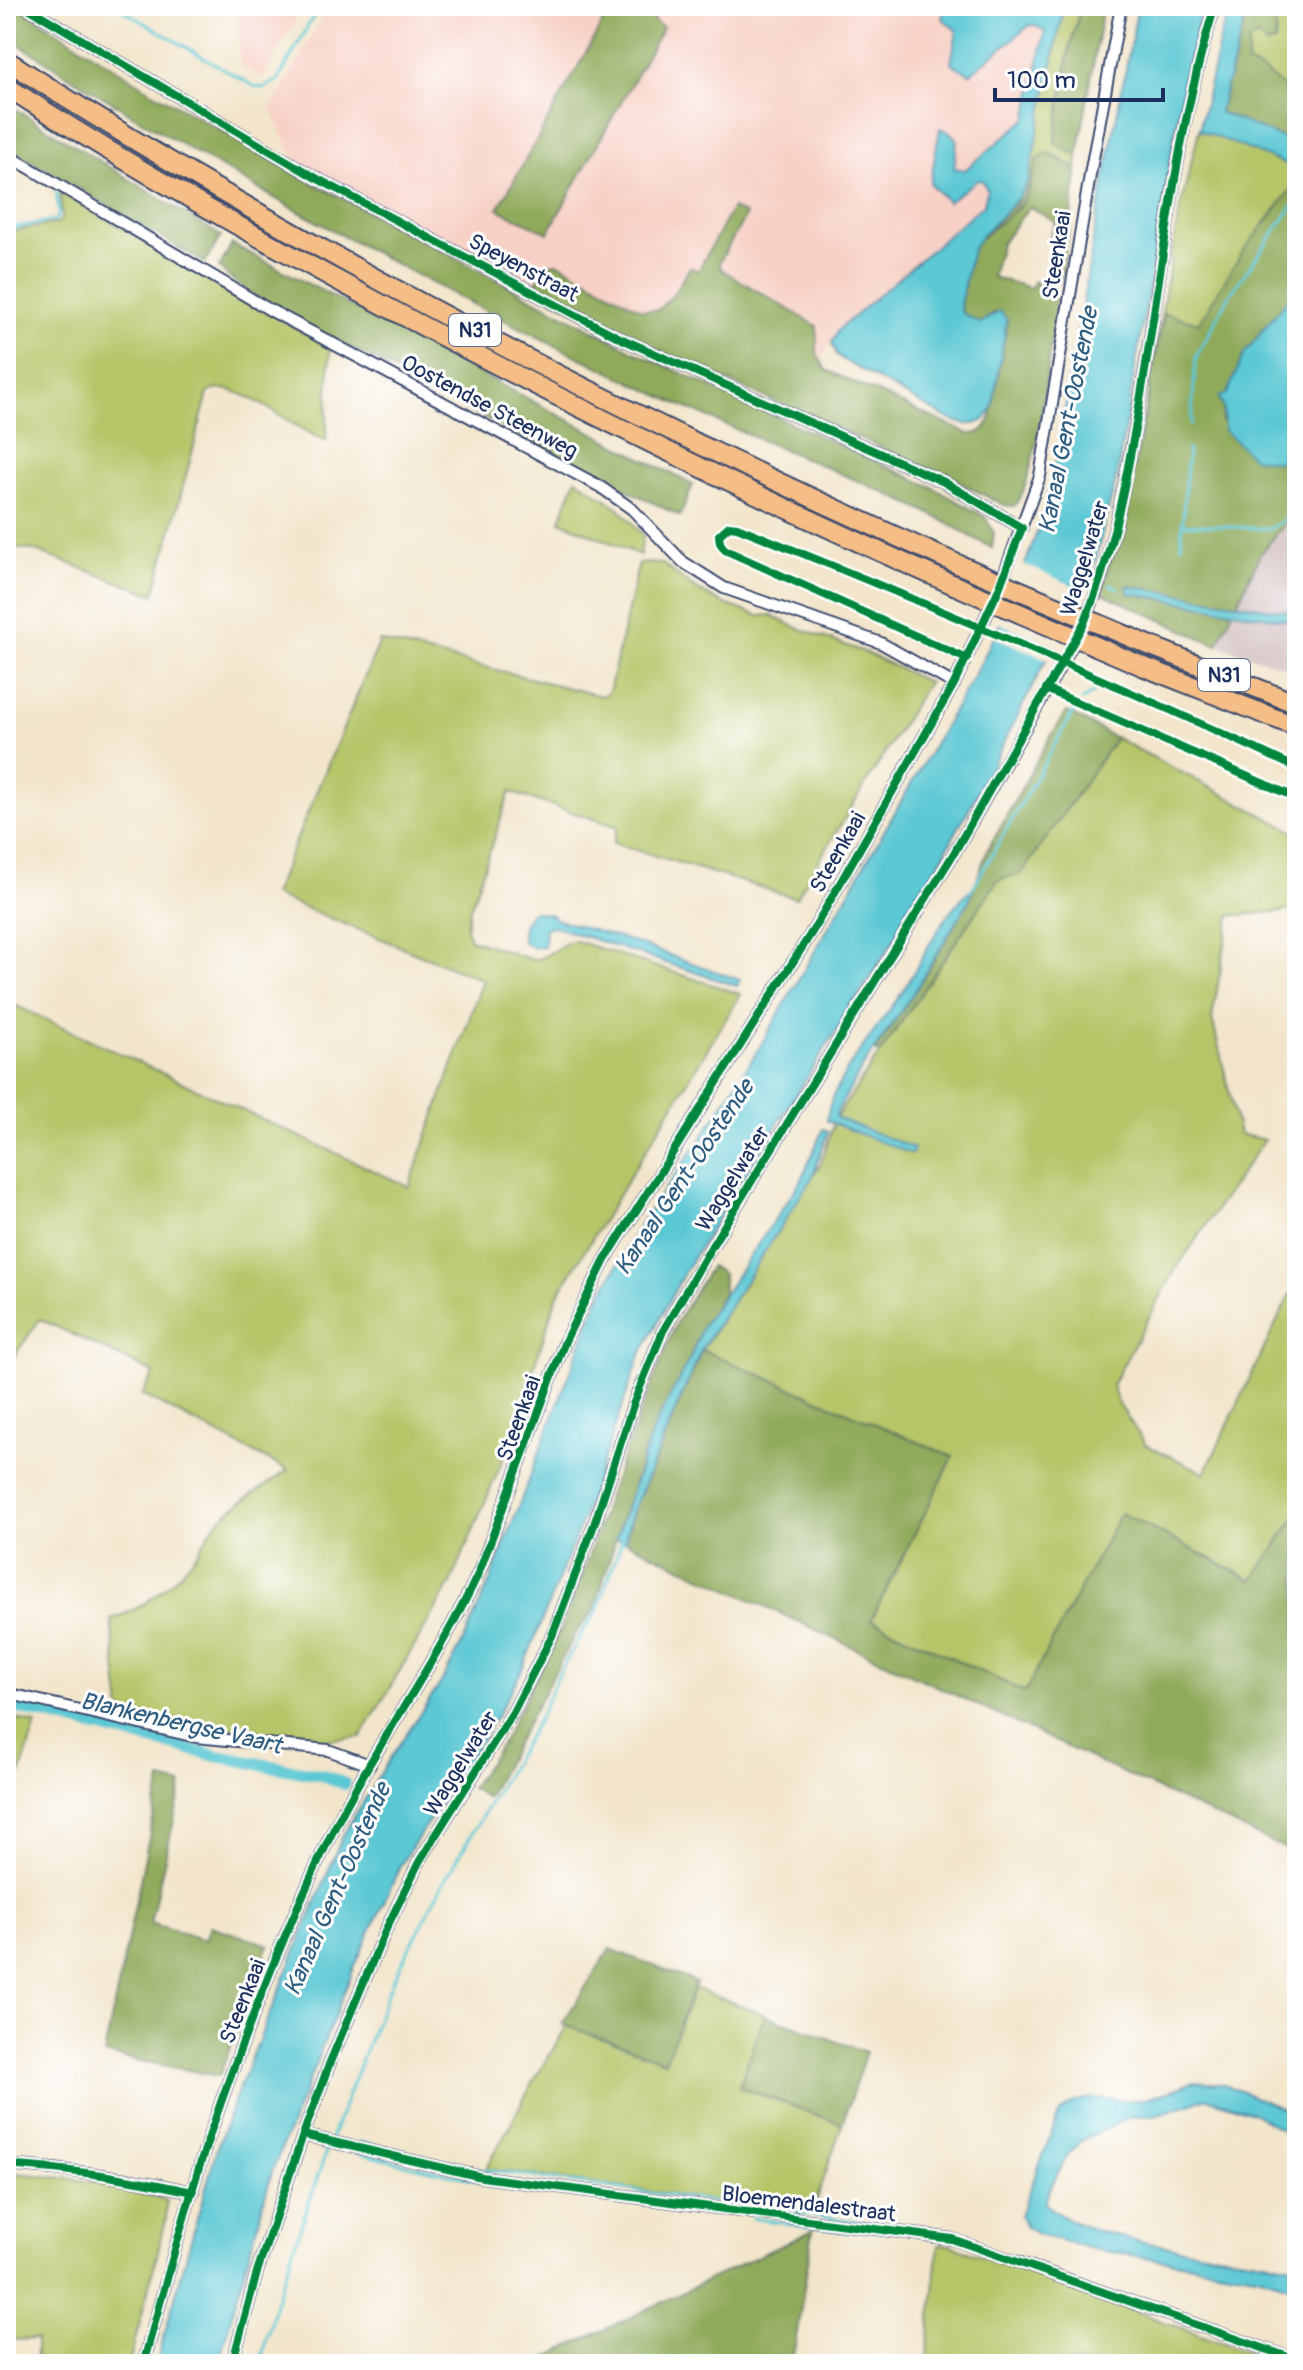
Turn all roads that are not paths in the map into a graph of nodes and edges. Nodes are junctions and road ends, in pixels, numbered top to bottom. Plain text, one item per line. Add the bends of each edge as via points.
1 (25, 6) edge
2 (1121, 6) edge
3 (1215, 6) edge
4 (6, 60) edge
5 (6, 86) edge
6 (6, 154) edge
7 (1022, 528) junction
8 (954, 684) junction
9 (1297, 704) edge
10 (1297, 727) edge
11 (6, 1693) edge
12 (370, 1765) junction
13 (303, 2135) junction
14 (6, 2165) edge
15 (193, 2192) junction
16 (1297, 2360) edge
17 (143, 2364) edge
18 (232, 2364) edge

1 - 7 street, Speyenstraat via 316,178 507,279 622,339 944,482
2 - 7 street, Steenkaai via 1040,476
3 - 13 street, Waggelwater via 1201,49 1169,214 1120,510 1084,623 954,853 663,1331 552,1636 393,1914
4 - 9 highway, N31, bridge via 200,178 443,314 794,490 962,566
5 - 10 highway, N31, bridge via 265,241 713,474 954,585
6 - 8 street, Oostendse Steenweg via 270,310 599,486 632,509 683,562 724,588 881,643
7 - 8 street, Steenkaai
8 - 12 street, Steenkaai via 807,940 605,1260 565,1341 474,1584
11 - 12 street via 196,1737 328,1750
12 - 15 street, Steenkaai via 298,1909 232,2074
13 - 16 street, Bloemendalestraat via 482,2177 952,2239
13 - 18 street, Waggelwater
14 - 15 street
15 - 17 street, Steenkaai

